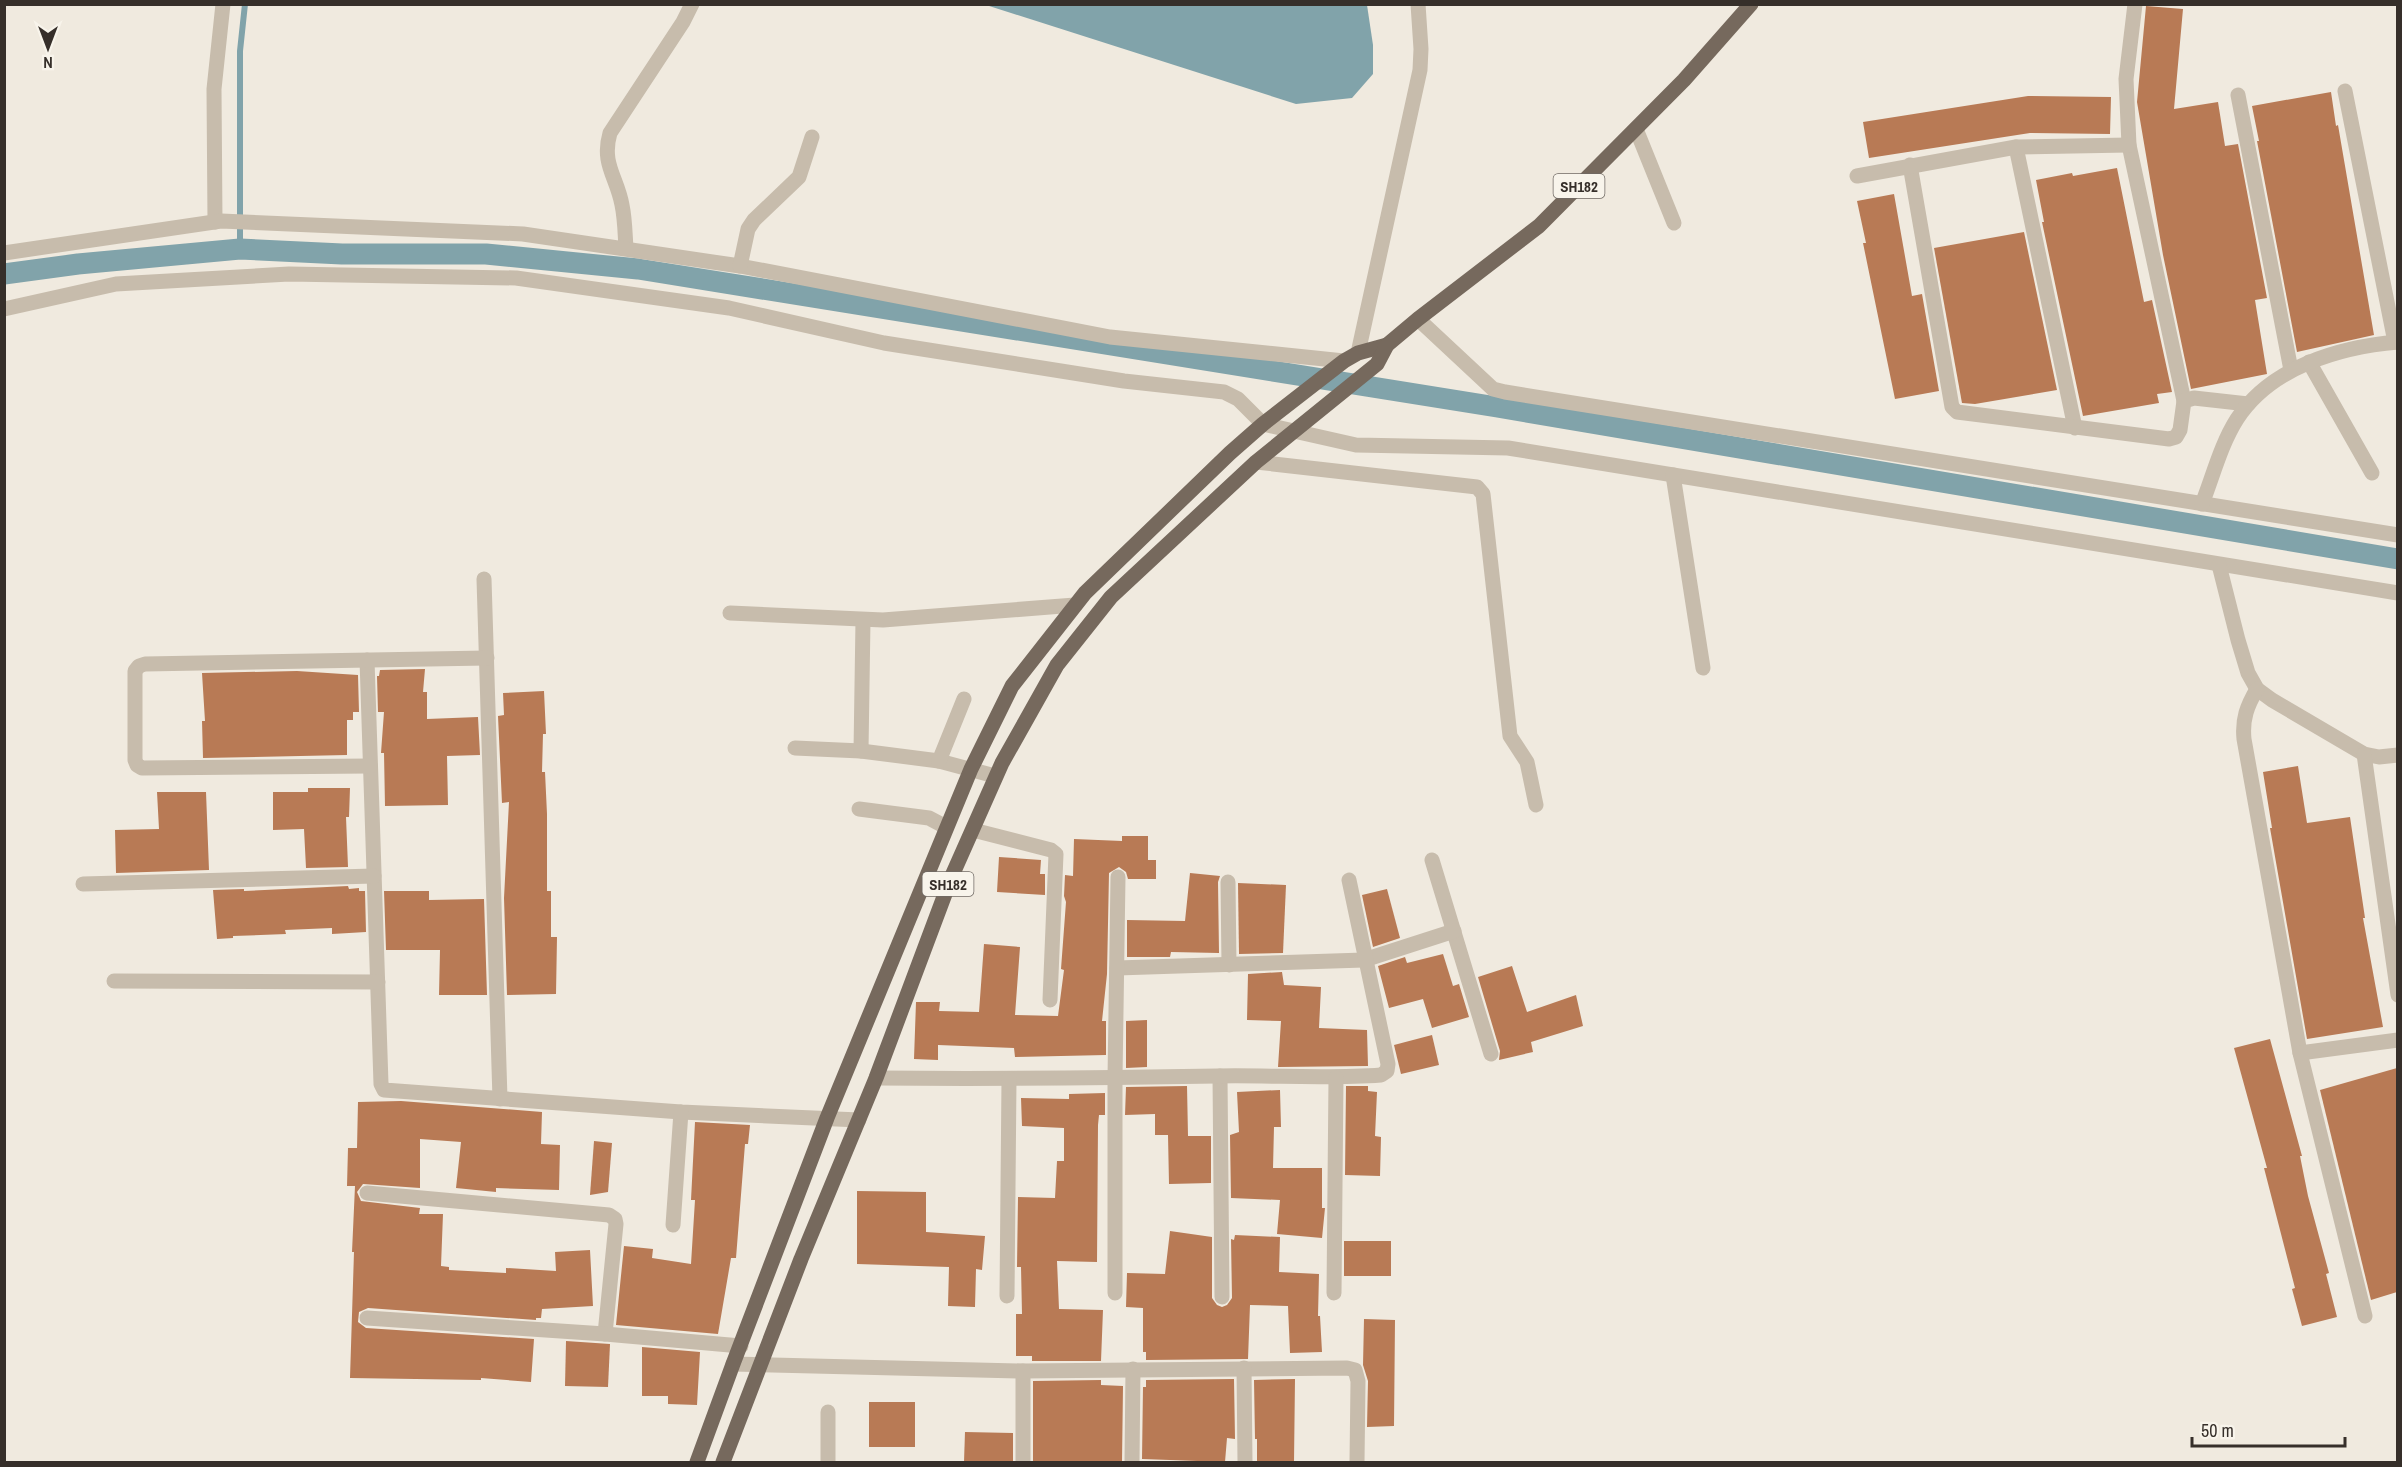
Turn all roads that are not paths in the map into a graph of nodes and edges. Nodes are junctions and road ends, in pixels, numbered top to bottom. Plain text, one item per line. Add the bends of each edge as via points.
1 (223, 4) edge
2 (692, 4) edge
3 (1418, 4) edge
4 (1751, 4) edge
5 (2135, 4) edge
6 (2345, 91) dead end
7 (2238, 95) dead end
8 (1635, 129) junction
9 (812, 137) dead end
10 (2129, 145) junction
11 (2016, 147) junction
12 (1910, 165) junction
13 (1857, 176) dead end
14 (218, 221) junction
15 (1674, 223) dead end
16 (626, 248) junction
17 (4, 253) edge
18 (740, 266) junction
19 (4, 309) edge
20 (1418, 319) junction
21 (2396, 342) edge
22 (1387, 345) junction
23 (1358, 353) junction
24 (1344, 361) junction
25 (2309, 362) junction
26 (2291, 369) junction
27 (2184, 401) junction
28 (2248, 404) junction
29 (1263, 424) junction
30 (2075, 428) junction
31 (1295, 431) junction
32 (1256, 462) junction
33 (2373, 473) dead end
34 (1673, 475) junction
35 (2202, 504) junction
36 (2397, 535) edge
37 (2219, 565) junction
38 (484, 579) dead end
39 (2397, 593) edge
40 (1075, 605) junction
41 (730, 614) dead end
42 (863, 620) junction
43 (1053, 633) junction
44 (1074, 644) junction
45 (487, 658) junction
46 (367, 660) junction
47 (1703, 668) dead end
48 (2257, 689) junction
49 (964, 699) dead end
50 (795, 748) dead end
51 (861, 751) junction
52 (2364, 754) junction
53 (2397, 755) edge
54 (939, 761) junction
55 (370, 766) junction
56 (971, 770) junction
57 (996, 776) junction
58 (1536, 805) dead end
59 (859, 809) dead end
60 (946, 827) junction
61 (973, 830) junction
62 (1432, 860) dead end
63 (374, 876) junction
64 (1118, 877) dead end
65 (1349, 880) dead end
66 (1228, 882) dead end
67 (83, 884) dead end
68 (1454, 931) junction
69 (1364, 960) junction
70 (1229, 965) junction
71 (1117, 968) junction
72 (114, 981) dead end
73 (378, 982) junction
74 (2397, 995) edge
75 (1050, 1000) dead end
76 (2397, 1040) edge
77 (2300, 1053) junction
78 (1491, 1054) dead end
79 (1220, 1076) junction
80 (876, 1078) junction
81 (1115, 1078) junction
82 (1336, 1078) junction
83 (1008, 1079) junction
84 (500, 1099) junction
85 (681, 1112) junction
86 (827, 1118) junction
87 (859, 1120) junction
88 (367, 1193) dead end
89 (673, 1225) dead end
90 (1115, 1293) dead end
91 (1334, 1293) dead end
92 (1007, 1296) dead end
93 (1222, 1297) dead end
94 (2365, 1316) dead end
95 (367, 1318) dead end
96 (605, 1334) junction
97 (741, 1346) junction
98 (733, 1364) junction
99 (760, 1364) junction
100 (1244, 1368) junction
101 (1133, 1370) junction
102 (1023, 1371) junction
103 (828, 1412) dead end
104 (697, 1462) edge
105 (723, 1462) edge
106 (828, 1462) edge
107 (1023, 1462) edge
108 (1132, 1462) edge
109 (1245, 1462) edge
110 (1357, 1462) edge

1 - 14 street via 214,89
2 - 16 street via 606,145 606,160 622,202
3 - 23 street via 1420,70
4 - 8 main road, SH182
5 - 10 street via 2126,79
6 - 21 street
7 - 26 street
8 - 15 street
8 - 20 main road, SH182 via 1539,226
9 - 18 street via 799,177 748,229
10 - 11 street
10 - 27 street
11 - 12 street
11 - 30 street
12 - 13 street
12 - 30 street via 1952,407 1966,415
14 - 16 street via 523,234
14 - 17 street
16 - 18 street
18 - 24 street via 1110,337
19 - 29 street via 128,284 289,274 516,278 729,308 884,343 1124,381 1224,392 1238,399
20 - 22 main road, SH182
20 - 35 street via 1493,389 1505,392
21 - 25 street
22 - 23 main road, SH182
22 - 31 main road, SH182 via 1377,364
23 - 24 main road, SH182
24 - 29 main road, SH182
25 - 26 street
25 - 33 street
26 - 28 street
27 - 28 street via 2194,398
27 - 30 street via 2180,430 2169,439
28 - 35 street via 2228,434
29 - 31 street
29 - 40 main road, SH182
31 - 32 main road, SH182
31 - 34 street via 1372,447 1508,448
32 - 44 main road, SH182 via 1111,597
32 - 58 street via 1478,487 1483,494 1510,736 1527,762
34 - 37 street
34 - 47 street
35 - 36 street
37 - 39 street
37 - 48 street via 2248,673
38 - 45 street
40 - 42 street
40 - 43 main road, SH182
41 - 42 street
42 - 51 street
43 - 44 main road
43 - 56 main road, SH182 via 1012,686
44 - 57 main road, SH182 via 1058,665
45 - 46 street
45 - 84 street
46 - 55 street
46 - 55 street via 139,666 135,671 135,760 142,768
48 - 52 street
48 - 77 street via 2242,724
49 - 54 street
50 - 51 street
51 - 54 street
52 - 53 street
52 - 74 street
54 - 56 street
55 - 63 street
56 - 57 street
56 - 60 main road, SH182
57 - 61 main road, SH182
59 - 60 street via 929,818
60 - 86 main road, SH182
61 - 75 street via 1056,854
61 - 80 main road, SH182 via 951,878
62 - 68 street
63 - 67 street
63 - 73 street
64 - 71 street
65 - 69 street
66 - 70 street
68 - 69 street
68 - 78 street
69 - 70 street
69 - 82 street via 1387,1071 1382,1075
70 - 71 street
71 - 81 street
72 - 73 street
73 - 84 street via 384,1090
76 - 77 street
77 - 94 street
79 - 81 street
79 - 82 street
79 - 93 street
80 - 83 street
80 - 87 main road, SH182
81 - 83 street
81 - 90 street
82 - 91 street
83 - 92 street
84 - 85 street
85 - 86 street
85 - 89 street
86 - 87 street
86 - 97 main road, SH182
87 - 99 main road, SH182
88 - 96 street via 615,1218
95 - 96 street
96 - 97 street
97 - 98 main road, SH182
98 - 99 street
98 - 104 main road, SH182
99 - 102 street
99 - 105 main road, SH182
100 - 101 street
100 - 109 street
100 - 110 street via 1355,1370
101 - 102 street
101 - 108 street
102 - 107 street
103 - 106 street

